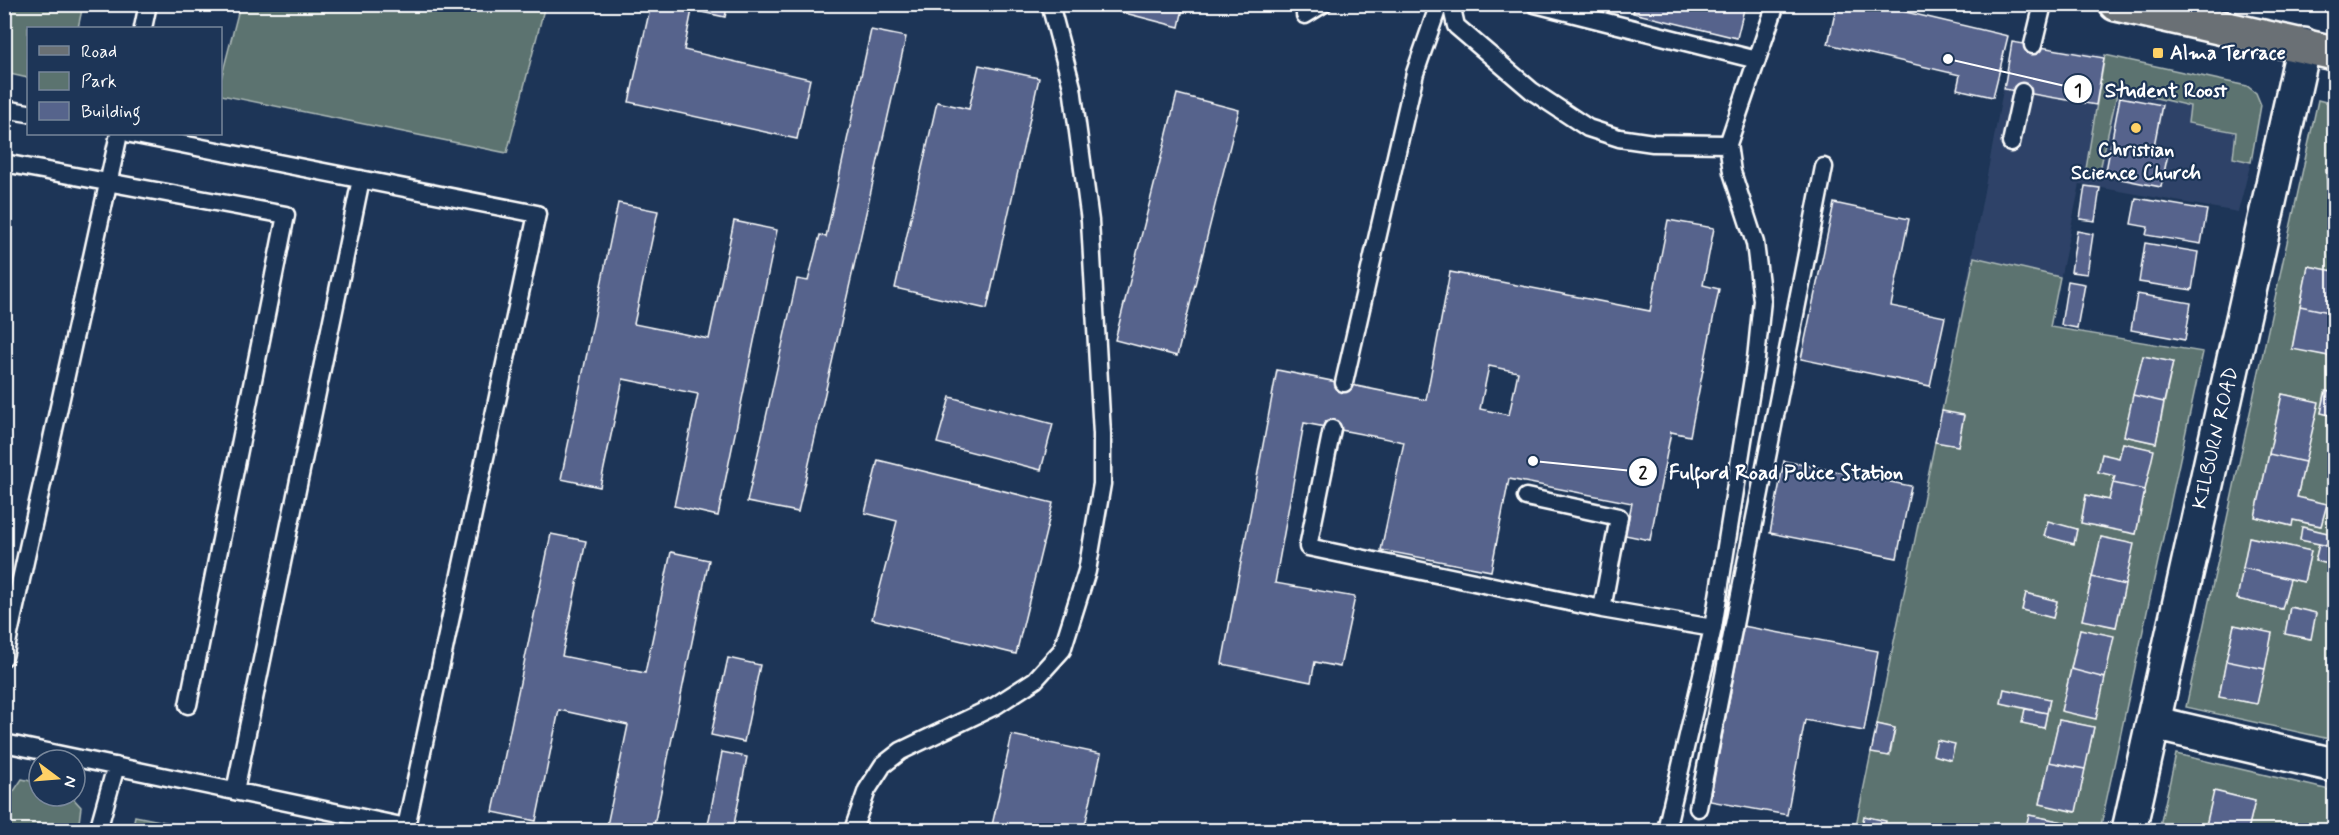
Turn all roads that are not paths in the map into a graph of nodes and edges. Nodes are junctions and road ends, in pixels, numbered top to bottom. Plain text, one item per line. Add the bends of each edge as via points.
1 (148, 4) edge
2 (1050, 4) edge
3 (1323, 4) edge
4 (1439, 4) edge
5 (1452, 4) edge
6 (1535, 4) edge
7 (1776, 4) edge
8 (2043, 4) edge
9 (2126, 6) edge
10 (1305, 15) dead end
11 (143, 27) edge
12 (2033, 45) dead end
13 (2319, 49) edge
14 (1757, 60) junction
15 (2022, 92) dead end
16 (4, 109) edge
17 (27, 113) edge
18 (119, 135) edge
19 (136, 135) edge
20 (2011, 143) dead end
21 (1728, 144) junction
22 (4, 163) edge
23 (1824, 167) dead end
24 (362, 179) junction
25 (109, 183) junction
26 (1344, 383) dead end
27 (1332, 429) dead end
28 (1526, 497) dead end
29 (1602, 609) junction
30 (1713, 628) junction
31 (4, 657) edge
32 (188, 705) dead end
33 (2152, 723) junction
34 (4, 743) edge
35 (2334, 765) edge
36 (116, 766) junction
37 (235, 791) junction
38 (1698, 808) dead end
39 (406, 829) edge
40 (98, 831) edge
41 (853, 831) edge
42 (1666, 831) edge
43 (2129, 831) edge

1 - 11 lane
2 - 41 lane via 1072,87 1090,221 1102,484 1087,571 1062,650 1035,680 996,706 901,751 883,765 867,790
3 - 10 lane
4 - 26 lane via 1415,72
5 - 21 lane via 1456,26 1532,91 1588,128 1653,143
6 - 14 lane
7 - 14 lane
8 - 12 lane
9 - 13 main road
13 - 33 street, KILBURN ROAD
14 - 21 lane
15 - 20 lane
16 - 17 lane
18 - 25 lane
19 - 24 lane
21 - 30 lane via 1732,172 1755,243 1762,300
22 - 25 lane
23 - 38 lane
24 - 37 lane
24 - 39 lane via 537,214
25 - 31 lane
25 - 32 lane via 286,215
27 - 29 lane via 1308,547
28 - 29 lane via 1619,517
29 - 30 lane
30 - 42 lane
33 - 35 street
33 - 43 street, KILBURN ROAD
34 - 36 lane
36 - 37 lane
36 - 40 lane
37 - 39 lane

